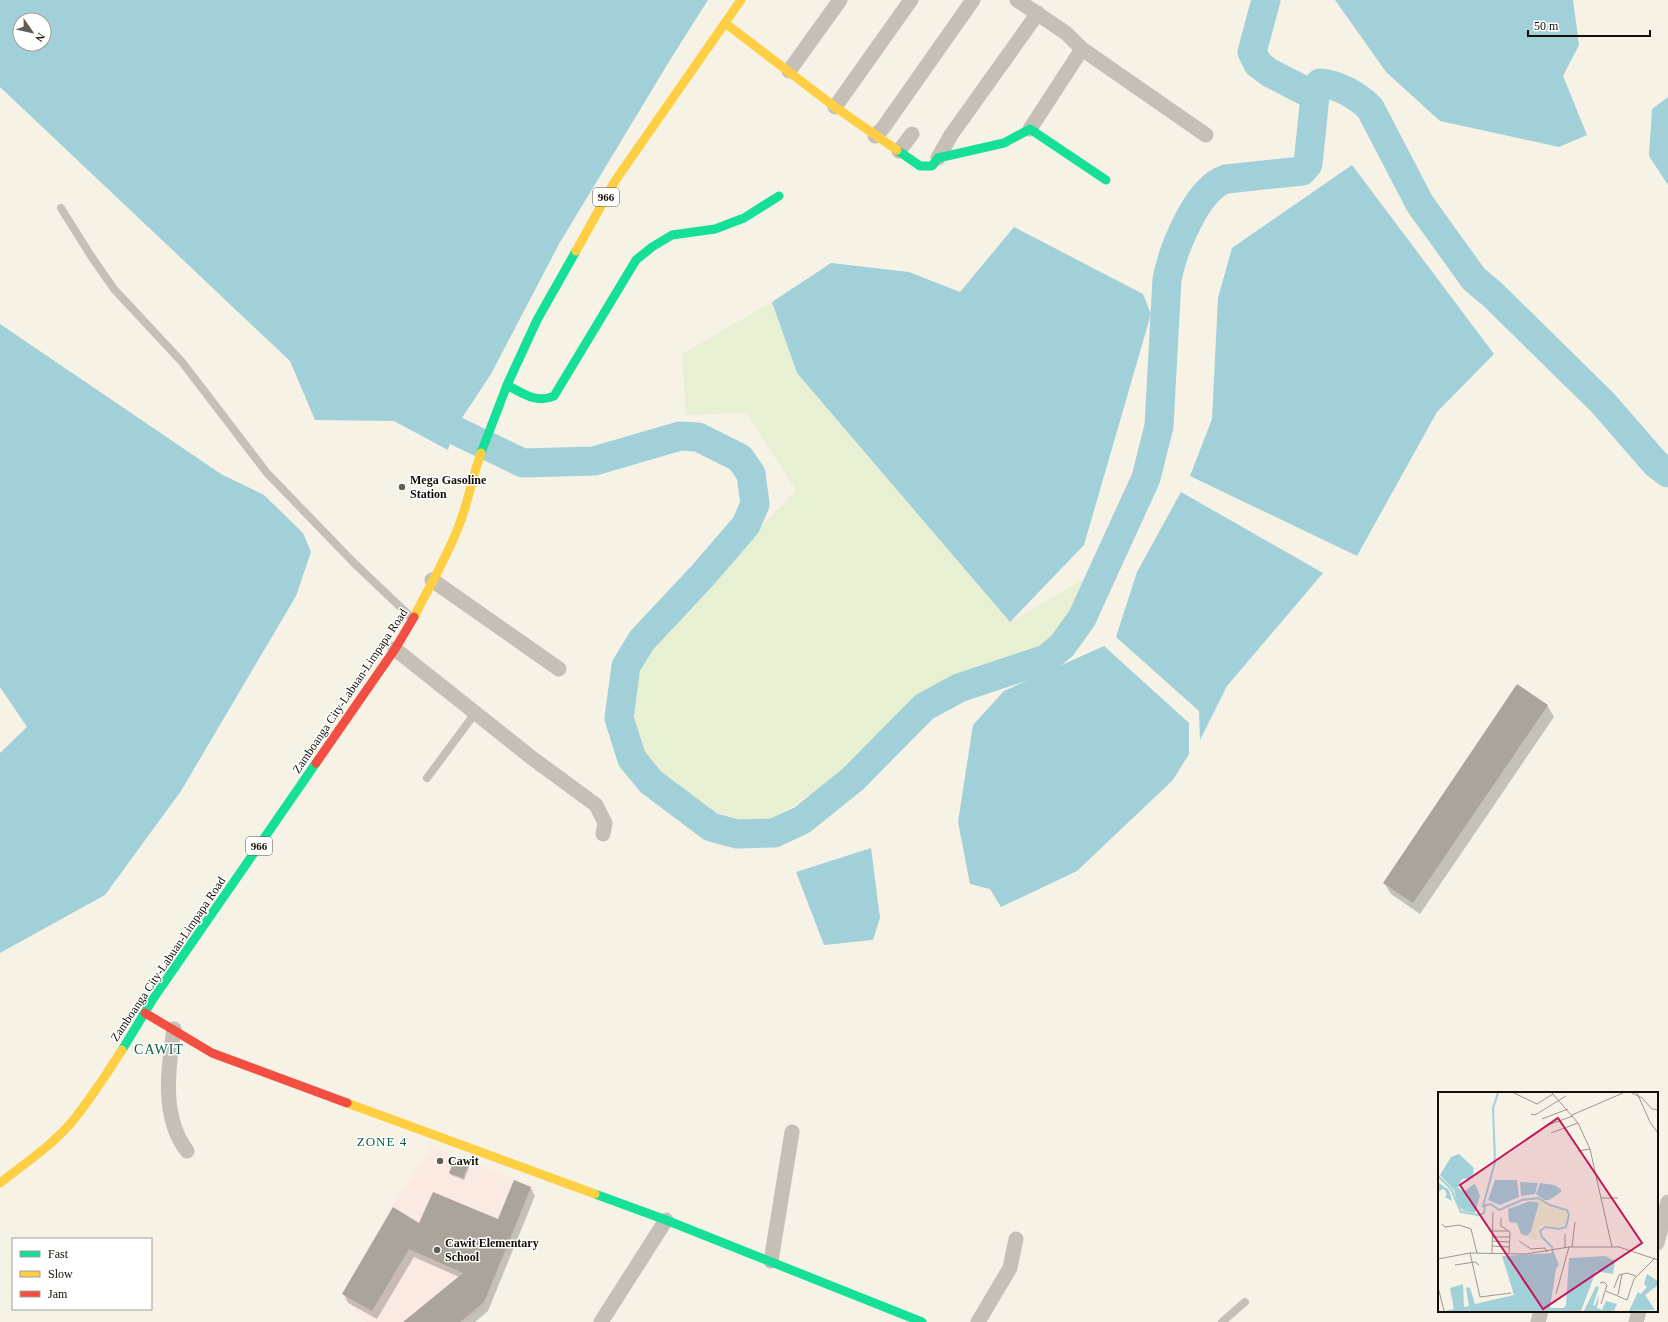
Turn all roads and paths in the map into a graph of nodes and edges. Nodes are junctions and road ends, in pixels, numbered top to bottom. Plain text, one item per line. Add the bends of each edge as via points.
1 (741, 0) edge
2 (840, 0) edge
3 (911, 0) edge
4 (972, 0) edge
5 (1017, 0) edge
6 (1038, 13) junction
7 (725, 23) junction
8 (1082, 49) junction
9 (789, 71) junction
10 (835, 107) junction
11 (1030, 129) junction
12 (912, 134) dead end
13 (1206, 135) dead end
14 (875, 136) junction
15 (899, 151) junction
16 (938, 158) junction
17 (1106, 180) dead end
18 (779, 196) dead end
19 (61, 208) dead end
20 (507, 385) junction
21 (432, 580) junction
22 (413, 620) junction
23 (395, 649) junction
24 (559, 669) dead end
25 (476, 712) junction
26 (427, 778) dead end
27 (603, 834) dead end
28 (145, 1013) junction
29 (174, 1029) junction
30 (792, 1132) dead end
31 (187, 1151) dead end
32 (0, 1183) edge
33 (1668, 1202) edge
34 (666, 1220) junction
35 (1016, 1239) dead end
36 (1658, 1239) edge
37 (771, 1261) junction
38 (1245, 1302) dead end
39 (1541, 1312) edge
40 (1639, 1312) edge
41 (601, 1322) edge
42 (922, 1322) edge
43 (978, 1322) edge
44 (1222, 1322) edge
45 (1538, 1322) edge
46 (1636, 1322) edge

1 - 7 street, Zamboanga City-Labuan-Limpapa Road / 966
2 - 9 street
3 - 10 street
4 - 14 street
5 - 6 street
6 - 8 street via 1066,33
6 - 16 street via 950,136
7 - 9 street
7 - 20 street, Zamboanga City-Labuan-Limpapa Road / 966 via 615,181 537,320
8 - 11 street
8 - 13 street
9 - 10 street
10 - 14 street
11 - 16 street via 1004,143
11 - 17 street
12 - 15 street
14 - 15 street
15 - 16 street via 920,166 932,166
18 - 20 street via 744,218 715,230 672,235 636,260 554,396 544,401 538,400
19 - 22 lane via 114,289 182,362 267,473
20 - 21 street, Zamboanga City-Labuan-Limpapa Road / 966 via 472,478 461,520
21 - 22 street, Zamboanga City-Labuan-Limpapa Road / 966
21 - 24 street
22 - 23 street, Zamboanga City-Labuan-Limpapa Road / 966
23 - 25 street
23 - 28 street, Zamboanga City-Labuan-Limpapa Road / 966
25 - 26 lane
25 - 27 street via 532,758 596,805 605,823
28 - 29 street
28 - 32 street, Zamboanga City-Labuan-Limpapa Road / 966 via 102,1082 70,1124
29 - 31 street via 169,1059 170,1106 174,1130
29 - 34 street via 212,1053 499,1161
30 - 37 street
33 - 36 street
34 - 37 street
34 - 41 street
35 - 43 street via 1010,1268
37 - 42 street
38 - 44 lane
39 - 45 street
40 - 46 street

